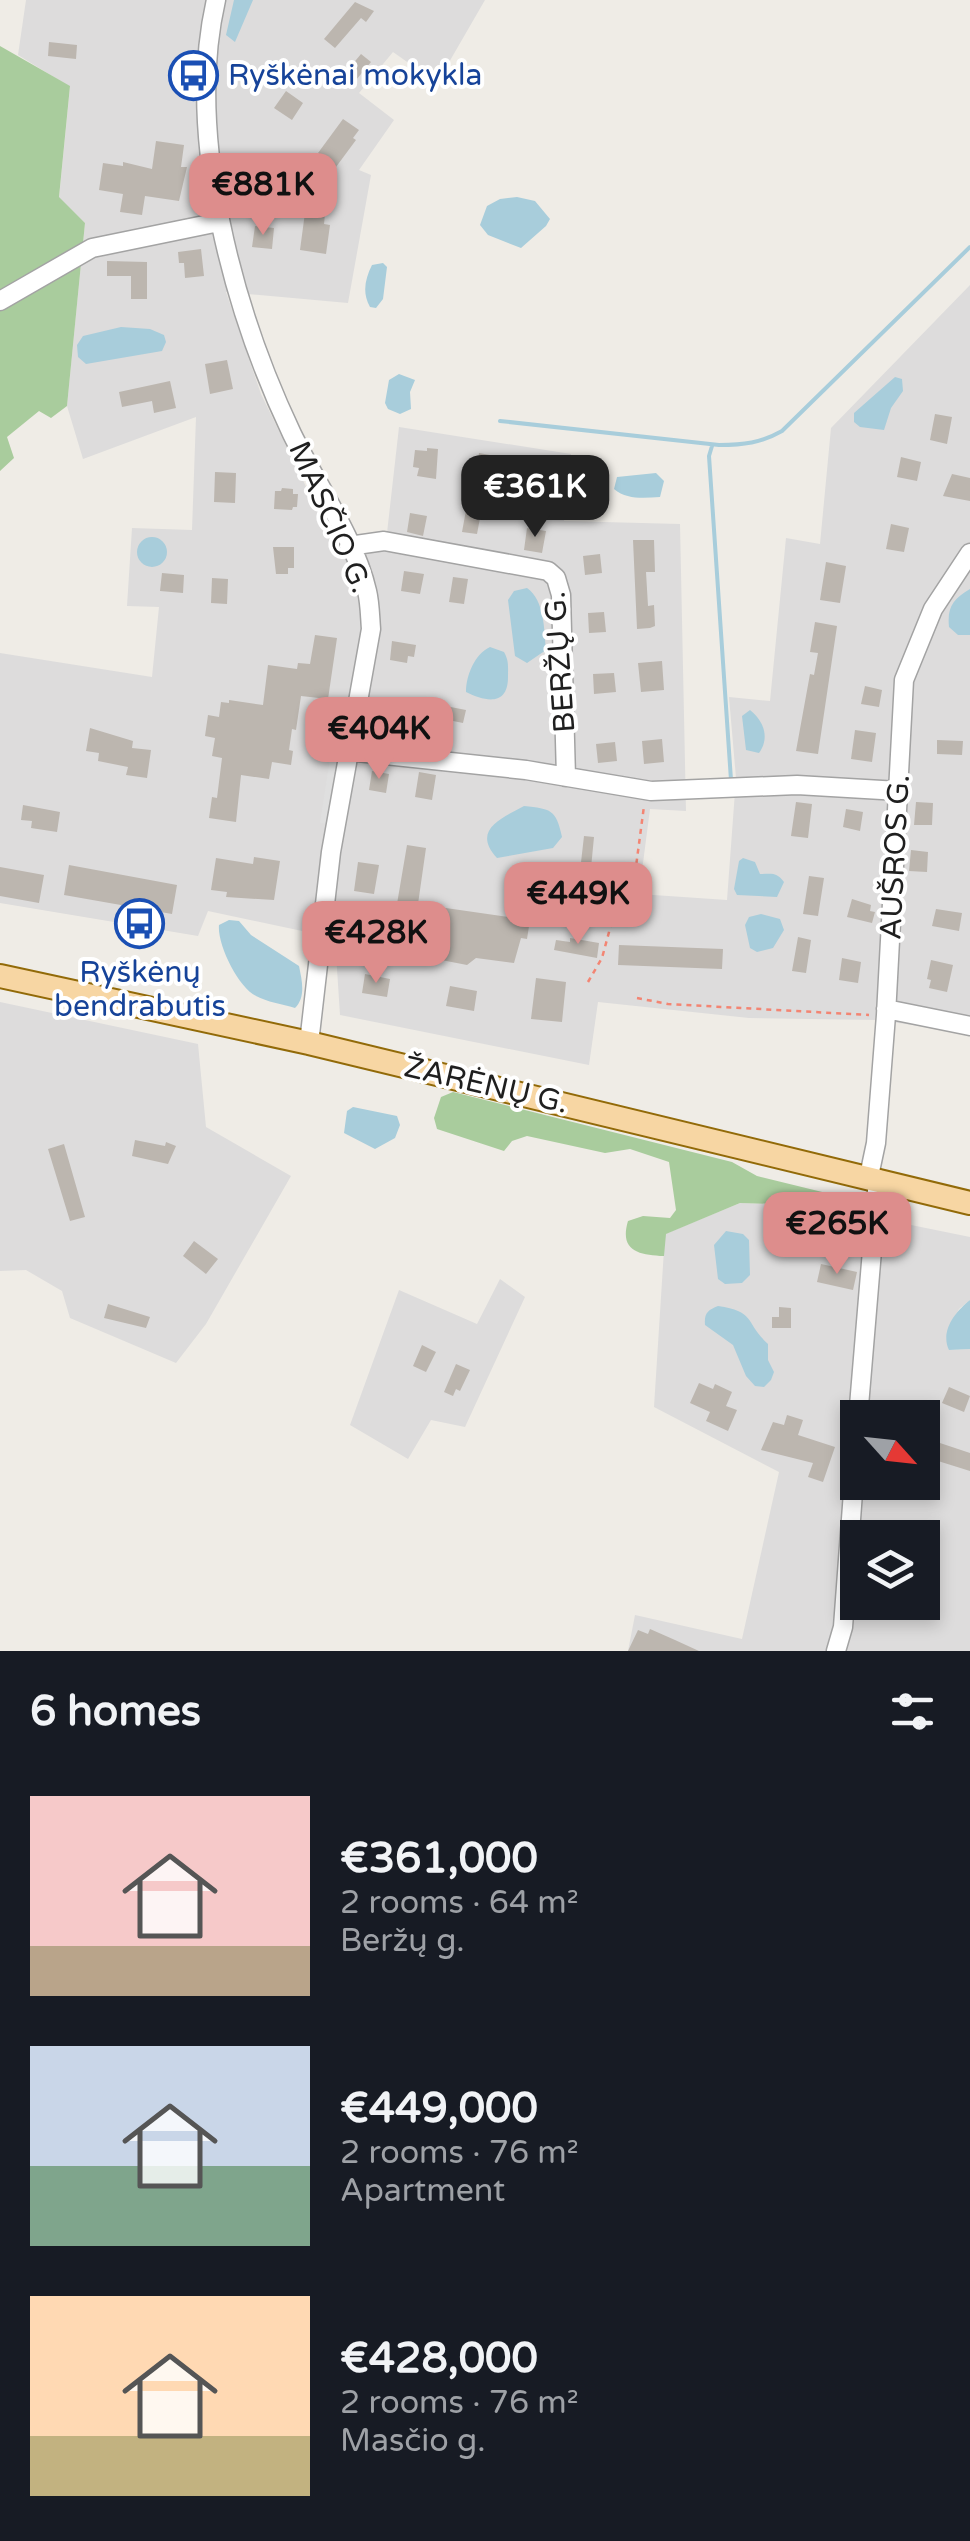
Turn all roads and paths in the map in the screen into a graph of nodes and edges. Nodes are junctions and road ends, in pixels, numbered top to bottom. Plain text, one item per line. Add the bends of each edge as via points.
1 (216, 0) edge
2 (220, 222) junction
3 (0, 301) edge
4 (349, 546) junction
5 (970, 553) edge
6 (347, 751) junction
7 (566, 777) junction
8 (646, 790) junction
9 (898, 791) junction
10 (0, 976) edge
11 (588, 982) dead end
12 (638, 998) dead end
13 (886, 1012) junction
14 (970, 1026) edge
15 (309, 1043) junction
16 (874, 1178) junction
17 (970, 1203) edge
18 (859, 1400) edge
19 (853, 1500) edge
20 (836, 1651) edge

1 - 2 street, MASČIO G. via 204,73
2 - 3 street via 92,248
2 - 4 street, MASČIO G. via 260,358
4 - 6 street, MASČIO G. via 368,592 372,629
4 - 7 street, BERŽŲ G. via 384,541 548,571 556,578
5 - 9 street, AUŠROS G. via 933,609 904,680
6 - 7 street
6 - 15 street, MASČIO G.
7 - 8 street
8 - 9 street via 797,785
8 - 11 path via 633,888
9 - 13 street, AUŠROS G.
10 - 15 main road, ŽARĖNŲ G.
12 - 13 path
13 - 14 street
13 - 16 street, AUŠROS G.
15 - 16 main road, ŽARĖNŲ G.
16 - 17 main road, ŽARĖNŲ G.
16 - 18 street, AUŠROS G.
19 - 20 street via 844,1628

